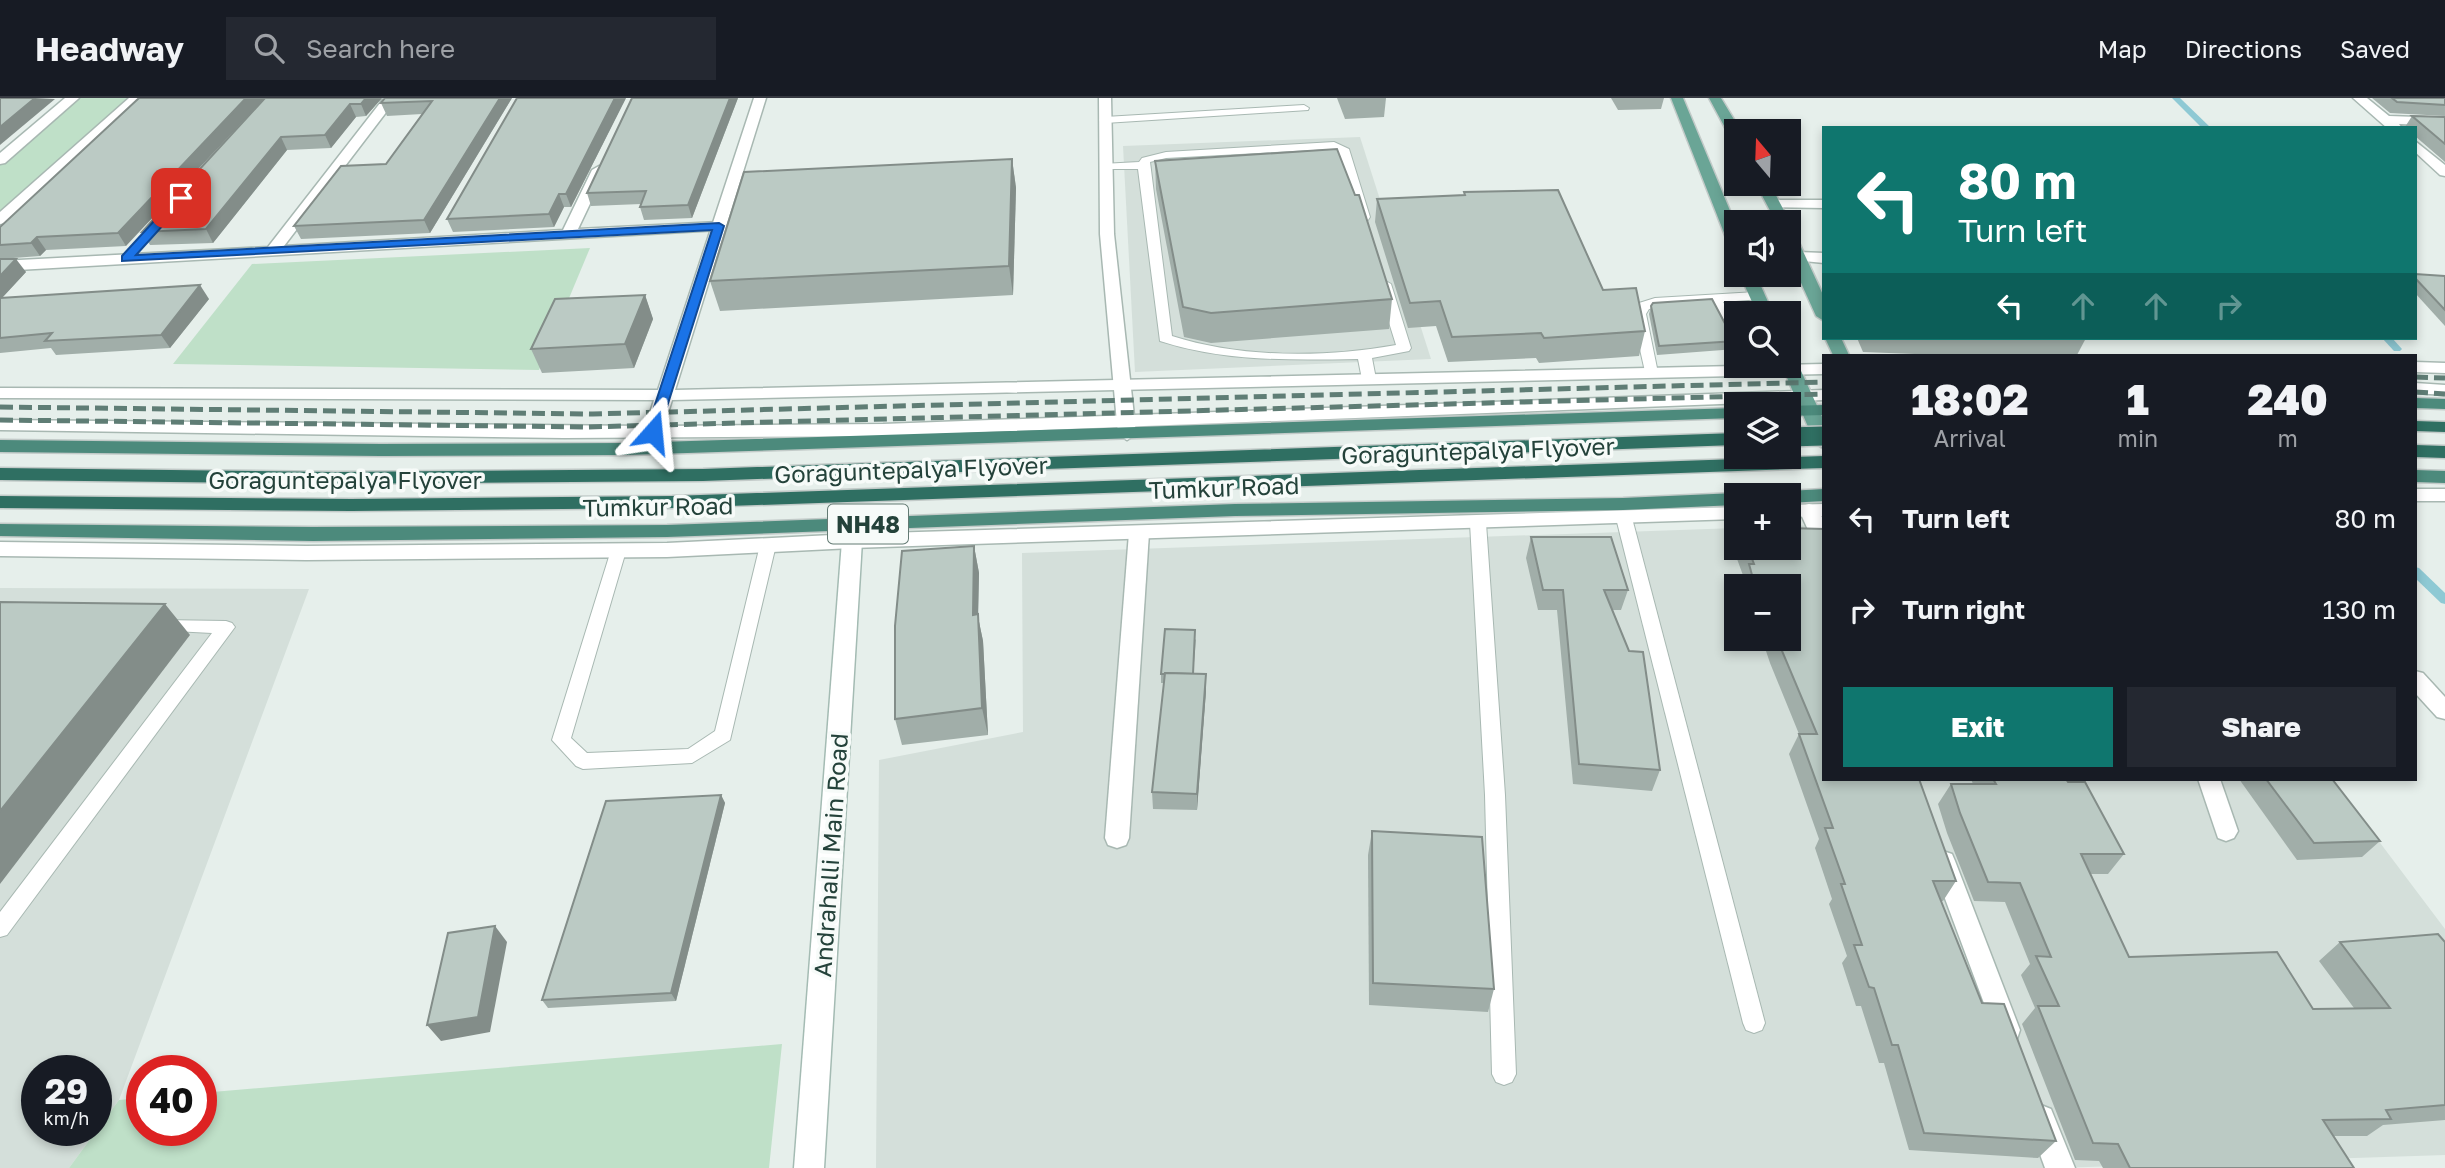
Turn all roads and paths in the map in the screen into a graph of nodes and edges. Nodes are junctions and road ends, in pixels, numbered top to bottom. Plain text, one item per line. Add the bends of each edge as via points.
1 (73, 98) edge
2 (137, 98) edge
3 (390, 98) edge
4 (760, 98) edge
5 (1105, 98) edge
6 (1677, 98) edge
7 (1715, 98) edge
8 (2359, 98) edge
9 (1304, 108) dead end
10 (1727, 119) edge
11 (1105, 120) junction
12 (2445, 122) edge
13 (2390, 124) edge
14 (2417, 147) edge
15 (0, 160) edge
16 (604, 160) edge
17 (1143, 165) junction
18 (1106, 166) junction
19 (2445, 172) edge
20 (1770, 196) edge
21 (1774, 204) junction
22 (1822, 204) edge
23 (1777, 210) edge
24 (1724, 214) edge
25 (0, 220) edge
26 (719, 226) junction
27 (1367, 229) edge
28 (568, 235) junction
29 (144, 239) edge
30 (272, 251) junction
31 (1801, 257) edge
32 (1822, 258) edge
33 (126, 259) junction
34 (1801, 264) edge
35 (0, 266) edge
36 (1380, 269) edge
37 (1753, 287) edge
38 (1756, 296) junction
39 (1715, 299) junction
40 (1759, 301) edge
41 (1822, 311) edge
42 (1724, 316) edge
43 (1364, 355) junction
44 (1801, 366) edge
45 (2417, 367) edge
46 (2445, 368) edge
47 (1724, 369) edge
48 (1822, 369) edge
49 (1651, 373) junction
50 (1800, 378) edge
51 (1369, 379) junction
52 (1123, 384) junction
53 (2417, 388) edge
54 (2445, 390) edge
55 (0, 393) edge
56 (665, 395) junction
57 (1816, 403) edge
58 (2417, 403) edge
59 (2445, 404) edge
60 (1724, 413) edge
61 (0, 425) edge
62 (2417, 426) edge
63 (1127, 427) junction
64 (2445, 427) edge
65 (653, 432) junction
66 (1822, 433) edge
67 (1822, 436) edge
68 (1801, 437) edge
69 (1724, 439) edge
70 (0, 446) edge
71 (2417, 451) edge
72 (2445, 452) edge
73 (1822, 462) edge
74 (0, 474) edge
75 (2417, 477) edge
76 (2445, 477) edge
77 (1822, 495) edge
78 (2417, 495) edge
79 (2445, 495) edge
80 (1801, 496) edge
81 (1724, 500) edge
82 (0, 502) edge
83 (1816, 510) edge
84 (1724, 514) edge
85 (1624, 518) junction
86 (1478, 523) junction
87 (0, 530) edge
88 (1139, 533) junction
89 (273, 534) junction
90 (1822, 535) edge
91 (852, 541) junction
92 (768, 545) junction
93 (0, 549) edge
94 (618, 551) junction
95 (258, 552) junction
96 (146, 625) edge
97 (2417, 681) edge
98 (2445, 711) edge
99 (2210, 781) edge
100 (2226, 831) dead end
101 (1933, 834) edge
102 (1117, 838) dead end
103 (0, 928) edge
104 (1754, 1023) dead end
105 (2016, 1052) edge
106 (1504, 1074) dead end
107 (2031, 1091) edge
108 (809, 1168) edge
109 (2060, 1168) edge

1 - 15 street
2 - 25 street
3 - 30 street
4 - 26 street
5 - 11 street
6 - 24 main road
7 - 10 main road
8 - 13 street
9 - 11 lane
11 - 18 street
12 - 13 street
14 - 19 street
16 - 28 street
17 - 18 lane
17 - 27 lane via 1166,155 1334,145 1343,149
17 - 43 lane via 1165,338 1223,354
18 - 52 street via 1107,234
20 - 21 main road
21 - 22 street
21 - 23 main road
26 - 28 street
26 - 56 street
28 - 30 street via 440,236
29 - 33 street
30 - 33 street
31 - 32 street
33 - 35 street
34 - 41 main road
36 - 43 lane via 1404,348
37 - 38 main road
38 - 39 lane
38 - 40 main road
39 - 42 lane
39 - 49 lane via 1644,306 1639,314
43 - 51 lane
44 - 48 street
45 - 46 street
47 - 49 street
49 - 51 street
50 - 57 main road
51 - 52 street
52 - 56 street
52 - 63 street
53 - 54 street
55 - 56 street
56 - 65 street
57 - 63 street
57 - 66 main road
58 - 59 highway
60 - 63 highway
61 - 65 street
62 - 64 highway
63 - 65 street
63 - 70 highway via 626,449
67 - 68 highway, bridge
69 - 74 highway, Goraguntepalya Flyover via 703,475 322,478
71 - 72 highway
73 - 82 highway, Goraguntepalya Flyover via 672,502
75 - 76 highway
77 - 80 highway
78 - 79 street
81 - 89 highway, Tumkur Road / NH48 via 1235,510 667,531
83 - 90 street
84 - 85 street
85 - 86 street
85 - 104 lane
86 - 88 street
86 - 106 lane
87 - 89 highway, Tumkur Road / NH48
88 - 91 street
88 - 102 street
89 - 95 highway
91 - 92 street
91 - 108 street, Andrahalli Main Road
92 - 94 street
92 - 94 lane via 723,735 692,755 583,761 561,740
93 - 95 street
94 - 95 street
96 - 103 lane via 226,628
97 - 98 street
99 - 100 street
101 - 105 street
107 - 109 street

